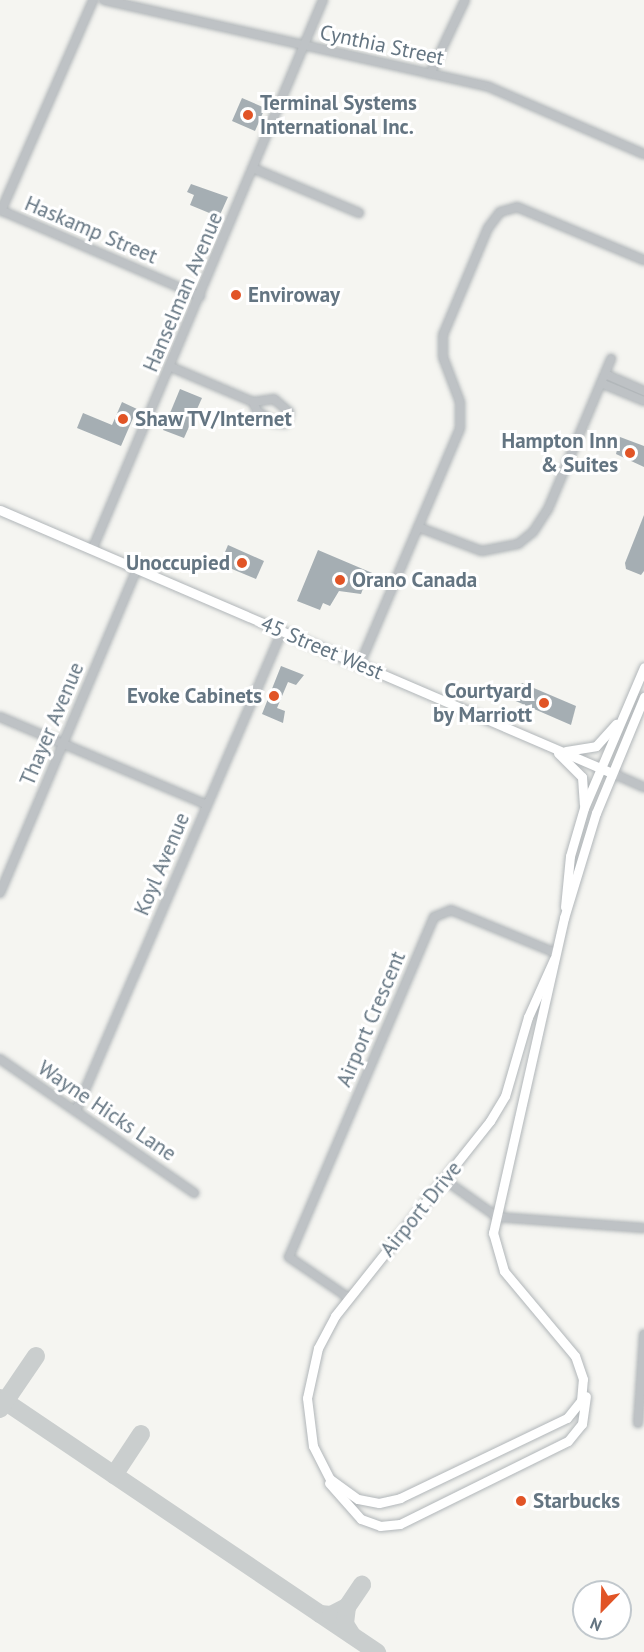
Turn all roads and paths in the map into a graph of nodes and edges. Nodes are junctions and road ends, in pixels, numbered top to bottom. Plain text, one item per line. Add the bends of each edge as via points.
1 (93, 0) edge
2 (104, 0) edge
3 (322, 0) edge
4 (465, 0) edge
5 (304, 47) junction
6 (430, 74) junction
7 (644, 154) edge
8 (255, 169) junction
9 (1, 210) edge
10 (359, 213) dead end
11 (644, 260) edge
12 (200, 296) junction
13 (611, 359) dead end
14 (171, 367) junction
15 (605, 374) junction
16 (601, 383) junction
17 (644, 391) edge
18 (644, 401) edge
19 (253, 402) junction
20 (0, 510) edge
21 (418, 528) junction
22 (93, 550) junction
23 (137, 569) junction
24 (282, 631) junction
25 (360, 664) junction
26 (644, 667) edge
27 (644, 697) edge
28 (624, 715) junction
29 (0, 717) edge
30 (63, 743) junction
31 (556, 749) junction
32 (602, 768) junction
33 (612, 773) junction
34 (644, 787) edge
35 (207, 805) junction
36 (584, 808) junction
37 (0, 893) edge
38 (564, 918) junction
39 (555, 956) junction
40 (0, 1059) edge
41 (76, 1111) junction
42 (445, 1180) junction
43 (194, 1193) dead end
44 (497, 1217) junction
45 (644, 1228) edge
46 (349, 1298) junction
47 (644, 1334) edge
48 (584, 1383) junction
49 (638, 1423) dead end
50 (318, 1459) junction

1 - 9 street
2 - 5 street, Cynthia Street
3 - 5 street, Hanselman Avenue
4 - 6 street
5 - 6 street, Cynthia Street
5 - 8 street, Hanselman Avenue
6 - 7 street, Cynthia Street via 489,87
8 - 10 street
8 - 12 street, Hanselman Avenue
9 - 12 street, Haskamp Street
11 - 21 street via 517,207 500,212 488,228 443,334 443,357 460,402 461,420
12 - 14 street, Hanselman Avenue
13 - 15 street
14 - 19 street
14 - 22 street, Hanselman Avenue
15 - 16 street
15 - 17 street
16 - 18 street
16 - 21 street via 548,508 518,544 482,551
19 - 19 street via 265,418 285,423 289,412 274,399
20 - 22 main road, 45 Street West
21 - 25 street
22 - 23 main road, 45 Street West
23 - 24 main road, 45 Street West
23 - 30 street, Thayer Avenue
24 - 25 main road, 45 Street West
24 - 35 street, Koyl Avenue
25 - 31 main road, 45 Street West
26 - 28 main road, Airport Drive
27 - 33 main road, Airport Drive
28 - 31 main road via 596,746
28 - 32 main road, Airport Drive
29 - 30 street
30 - 35 street
30 - 37 street, Thayer Avenue
31 - 32 main road, 45 Street West
31 - 36 main road via 582,777
32 - 33 main road, 45 Street West
32 - 36 main road, Airport Drive
33 - 34 street, 45 Street West
33 - 38 main road, Airport Drive
35 - 41 street, Koyl Avenue
36 - 38 main road, Airport Drive via 570,856
38 - 39 main road, Airport Drive
39 - 42 main road, Airport Drive via 528,1017 505,1096
39 - 44 main road, Airport Drive
39 - 46 street, Airport Crescent via 451,910 435,915 289,1257
40 - 41 street, Wayne Hicks Lane
41 - 43 street, Wayne Hicks Lane
42 - 44 street
42 - 46 main road, Airport Drive
44 - 45 street
44 - 48 main road, Airport Drive via 493,1240 498,1260 568,1345
46 - 50 main road, Airport Drive via 326,1330 311,1372 307,1407
47 - 49 street
48 - 50 main road, Airport Drive via 578,1407 567,1418 392,1501 374,1503 350,1496
48 - 50 main road, Airport Drive via 582,1424 568,1441 400,1524 380,1526 355,1515 327,1481

